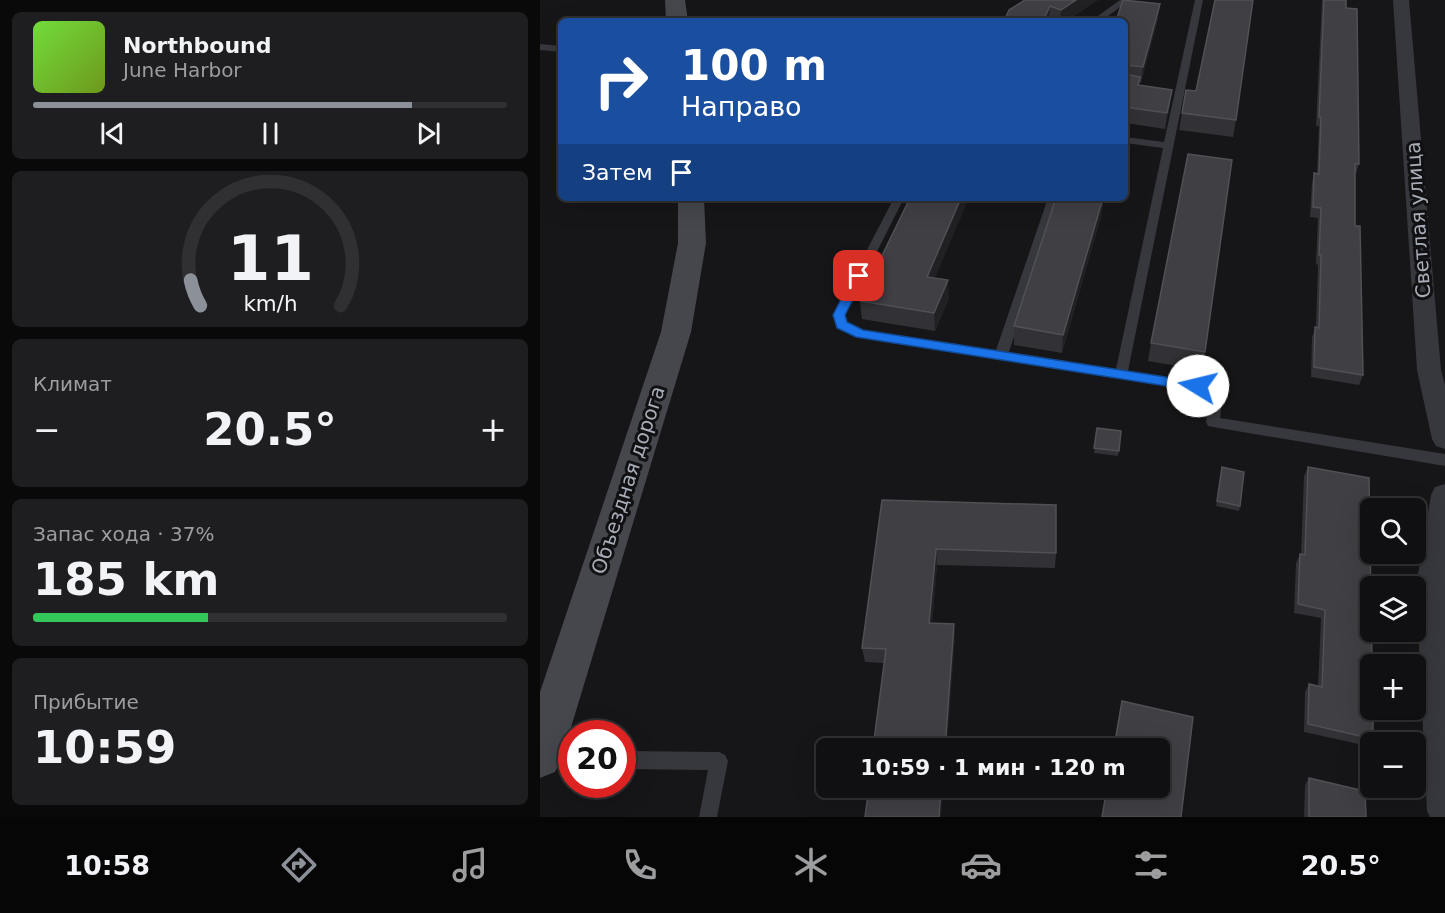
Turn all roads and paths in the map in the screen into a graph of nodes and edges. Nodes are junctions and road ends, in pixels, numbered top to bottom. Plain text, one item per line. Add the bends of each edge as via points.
1 (675, 0) edge
2 (1126, 0) edge
3 (1199, 0) edge
4 (1401, 0) edge
5 (677, 18) edge
6 (1099, 18) edge
7 (540, 47) edge
8 (558, 49) edge
9 (1128, 140) edge
10 (1169, 146) junction
11 (691, 201) edge
12 (897, 201) edge
13 (1052, 201) edge
14 (1001, 356) junction
15 (1121, 375) junction
16 (1445, 439) edge
17 (1445, 460) edge
18 (1445, 495) edge
19 (540, 758) edge
20 (558, 759) edge
21 (636, 760) edge
22 (1445, 811) edge
23 (708, 817) edge

1 - 5 main road
2 - 6 lane
3 - 10 lane via 1175,92
4 - 16 street, Светлая улица via 1429,370
7 - 8 lane
9 - 10 lane
10 - 15 lane
11 - 19 main road, Объездная дорога via 692,243 676,332
12 - 14 lane via 839,315 842,325 860,334
13 - 14 lane
14 - 15 lane
15 - 17 lane via 1217,389 1213,422
18 - 22 street via 1431,587
19 - 20 lane
21 - 23 lane via 719,760

